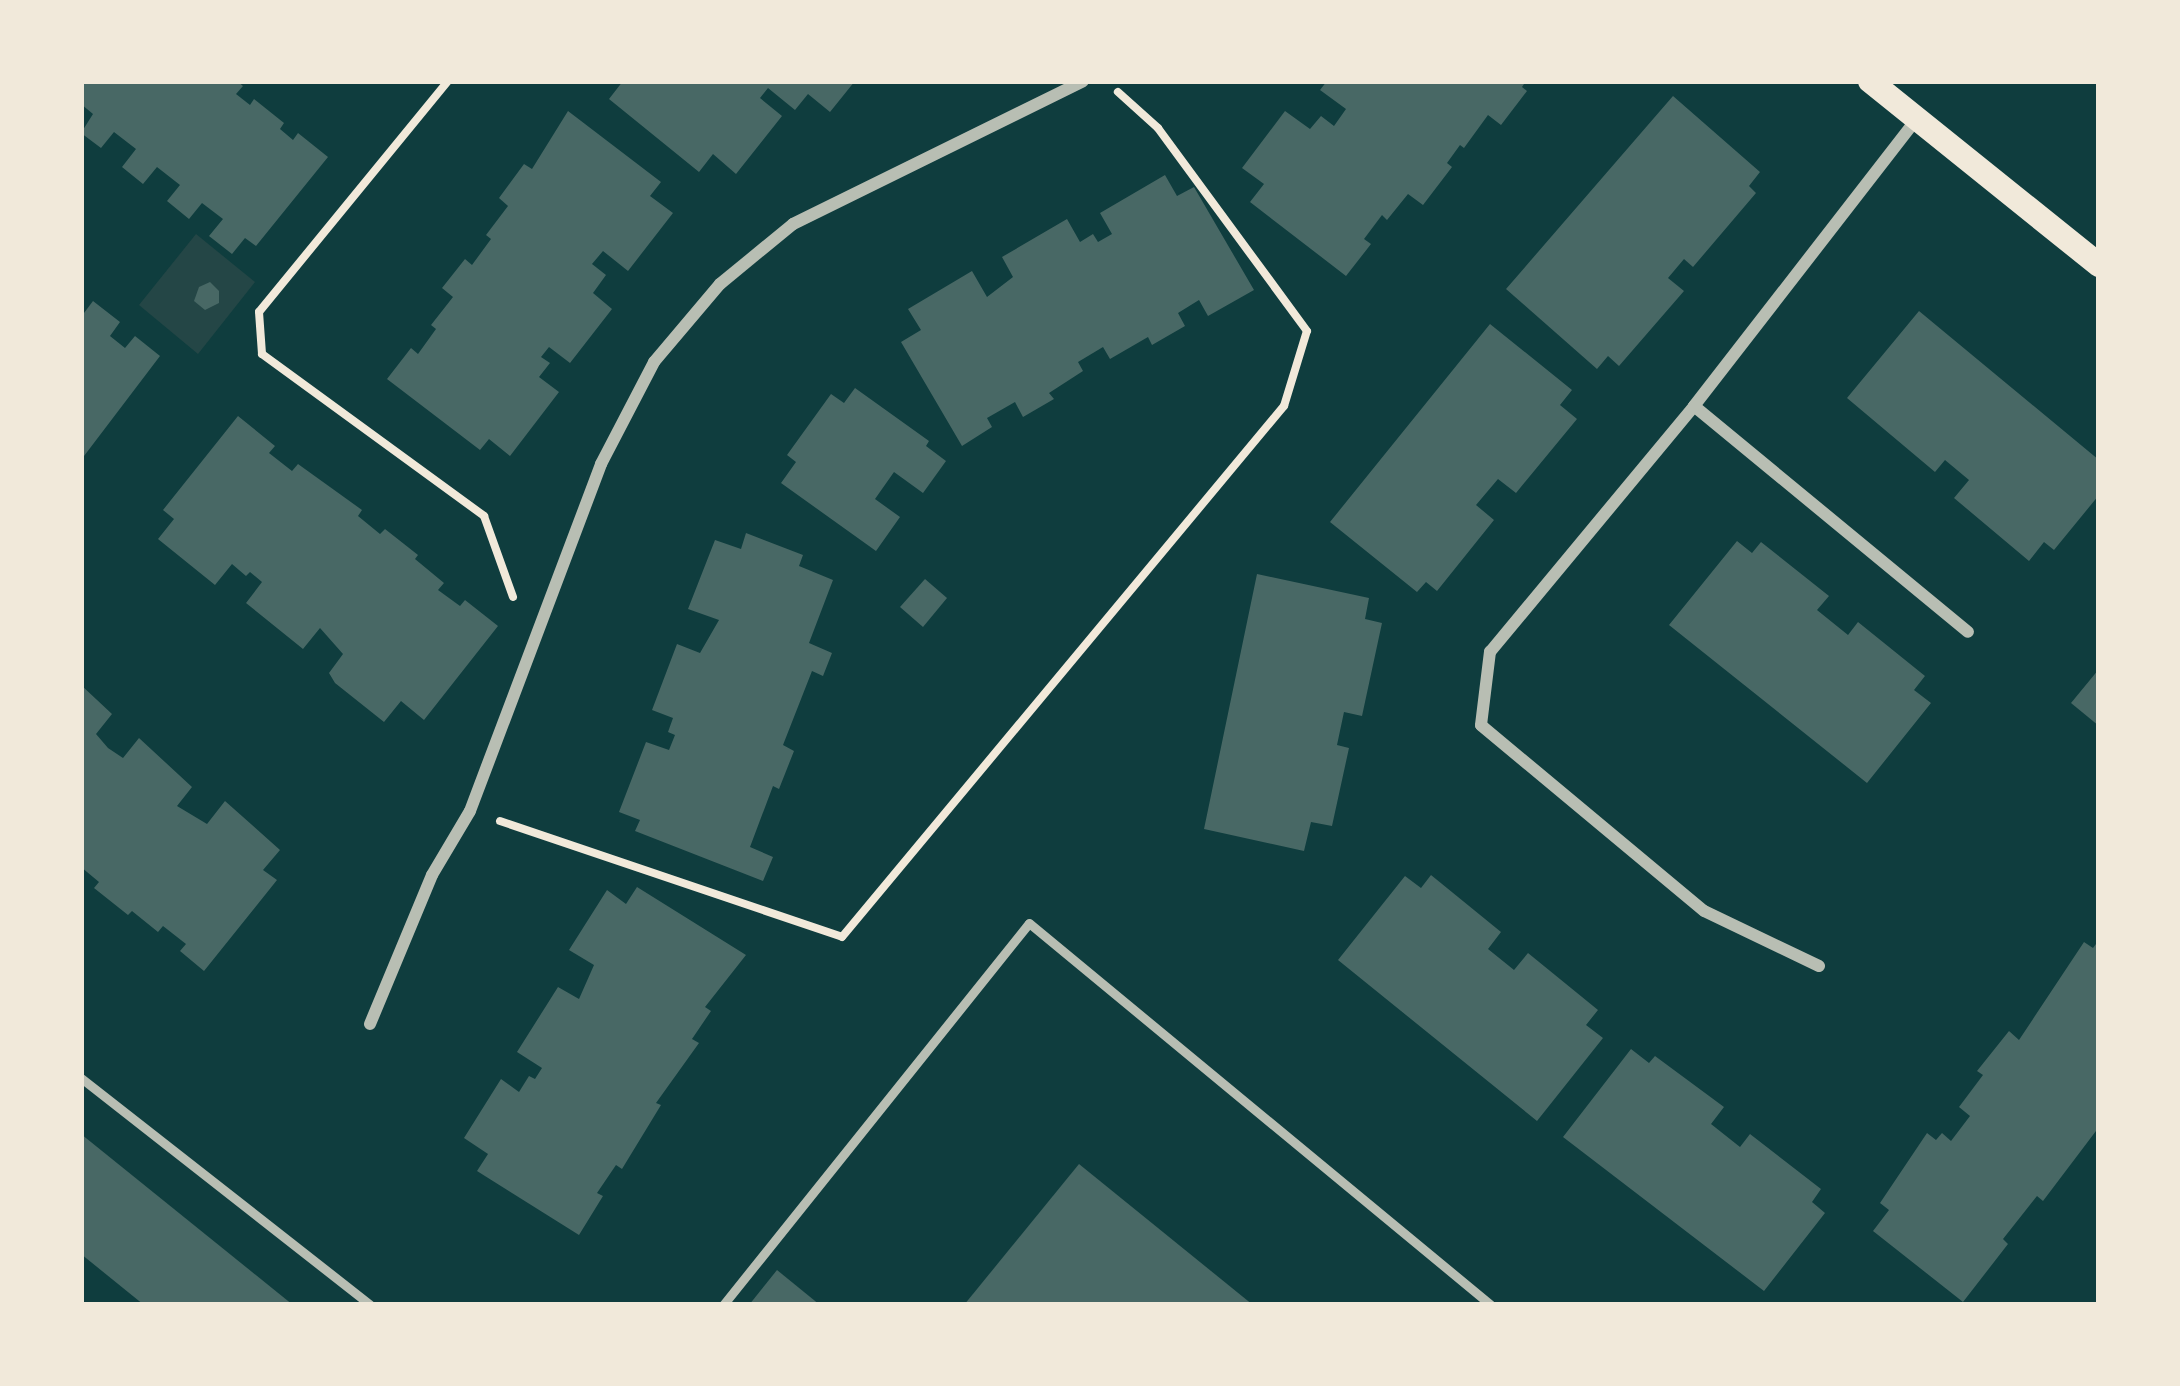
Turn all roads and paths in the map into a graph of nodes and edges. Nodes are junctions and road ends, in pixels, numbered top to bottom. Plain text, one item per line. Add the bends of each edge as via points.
1 (448, 81) edge
2 (1083, 81) edge
3 (1106, 81) edge
4 (1870, 81) edge
5 (1917, 119) junction
6 (2099, 265) edge
7 (1694, 406) junction
8 (1968, 632) dead end
9 (531, 647) junction
10 (470, 811) junction
11 (1819, 966) dead end
12 (370, 1024) dead end
13 (81, 1078) edge
14 (370, 1305) edge
15 (723, 1305) edge
16 (1491, 1305) edge

1 - 9 path via 259,312 262,354 484,516
2 - 9 street via 793,224 720,284 654,362 601,464
3 - 10 path via 1158,128 1307,331 1284,406 842,937
4 - 5 main road
5 - 6 main road
5 - 7 street
7 - 8 street
7 - 11 street via 1490,652 1481,725 1705,911
9 - 10 street
10 - 12 street via 432,875
13 - 14 lane
15 - 16 lane via 1029,923

